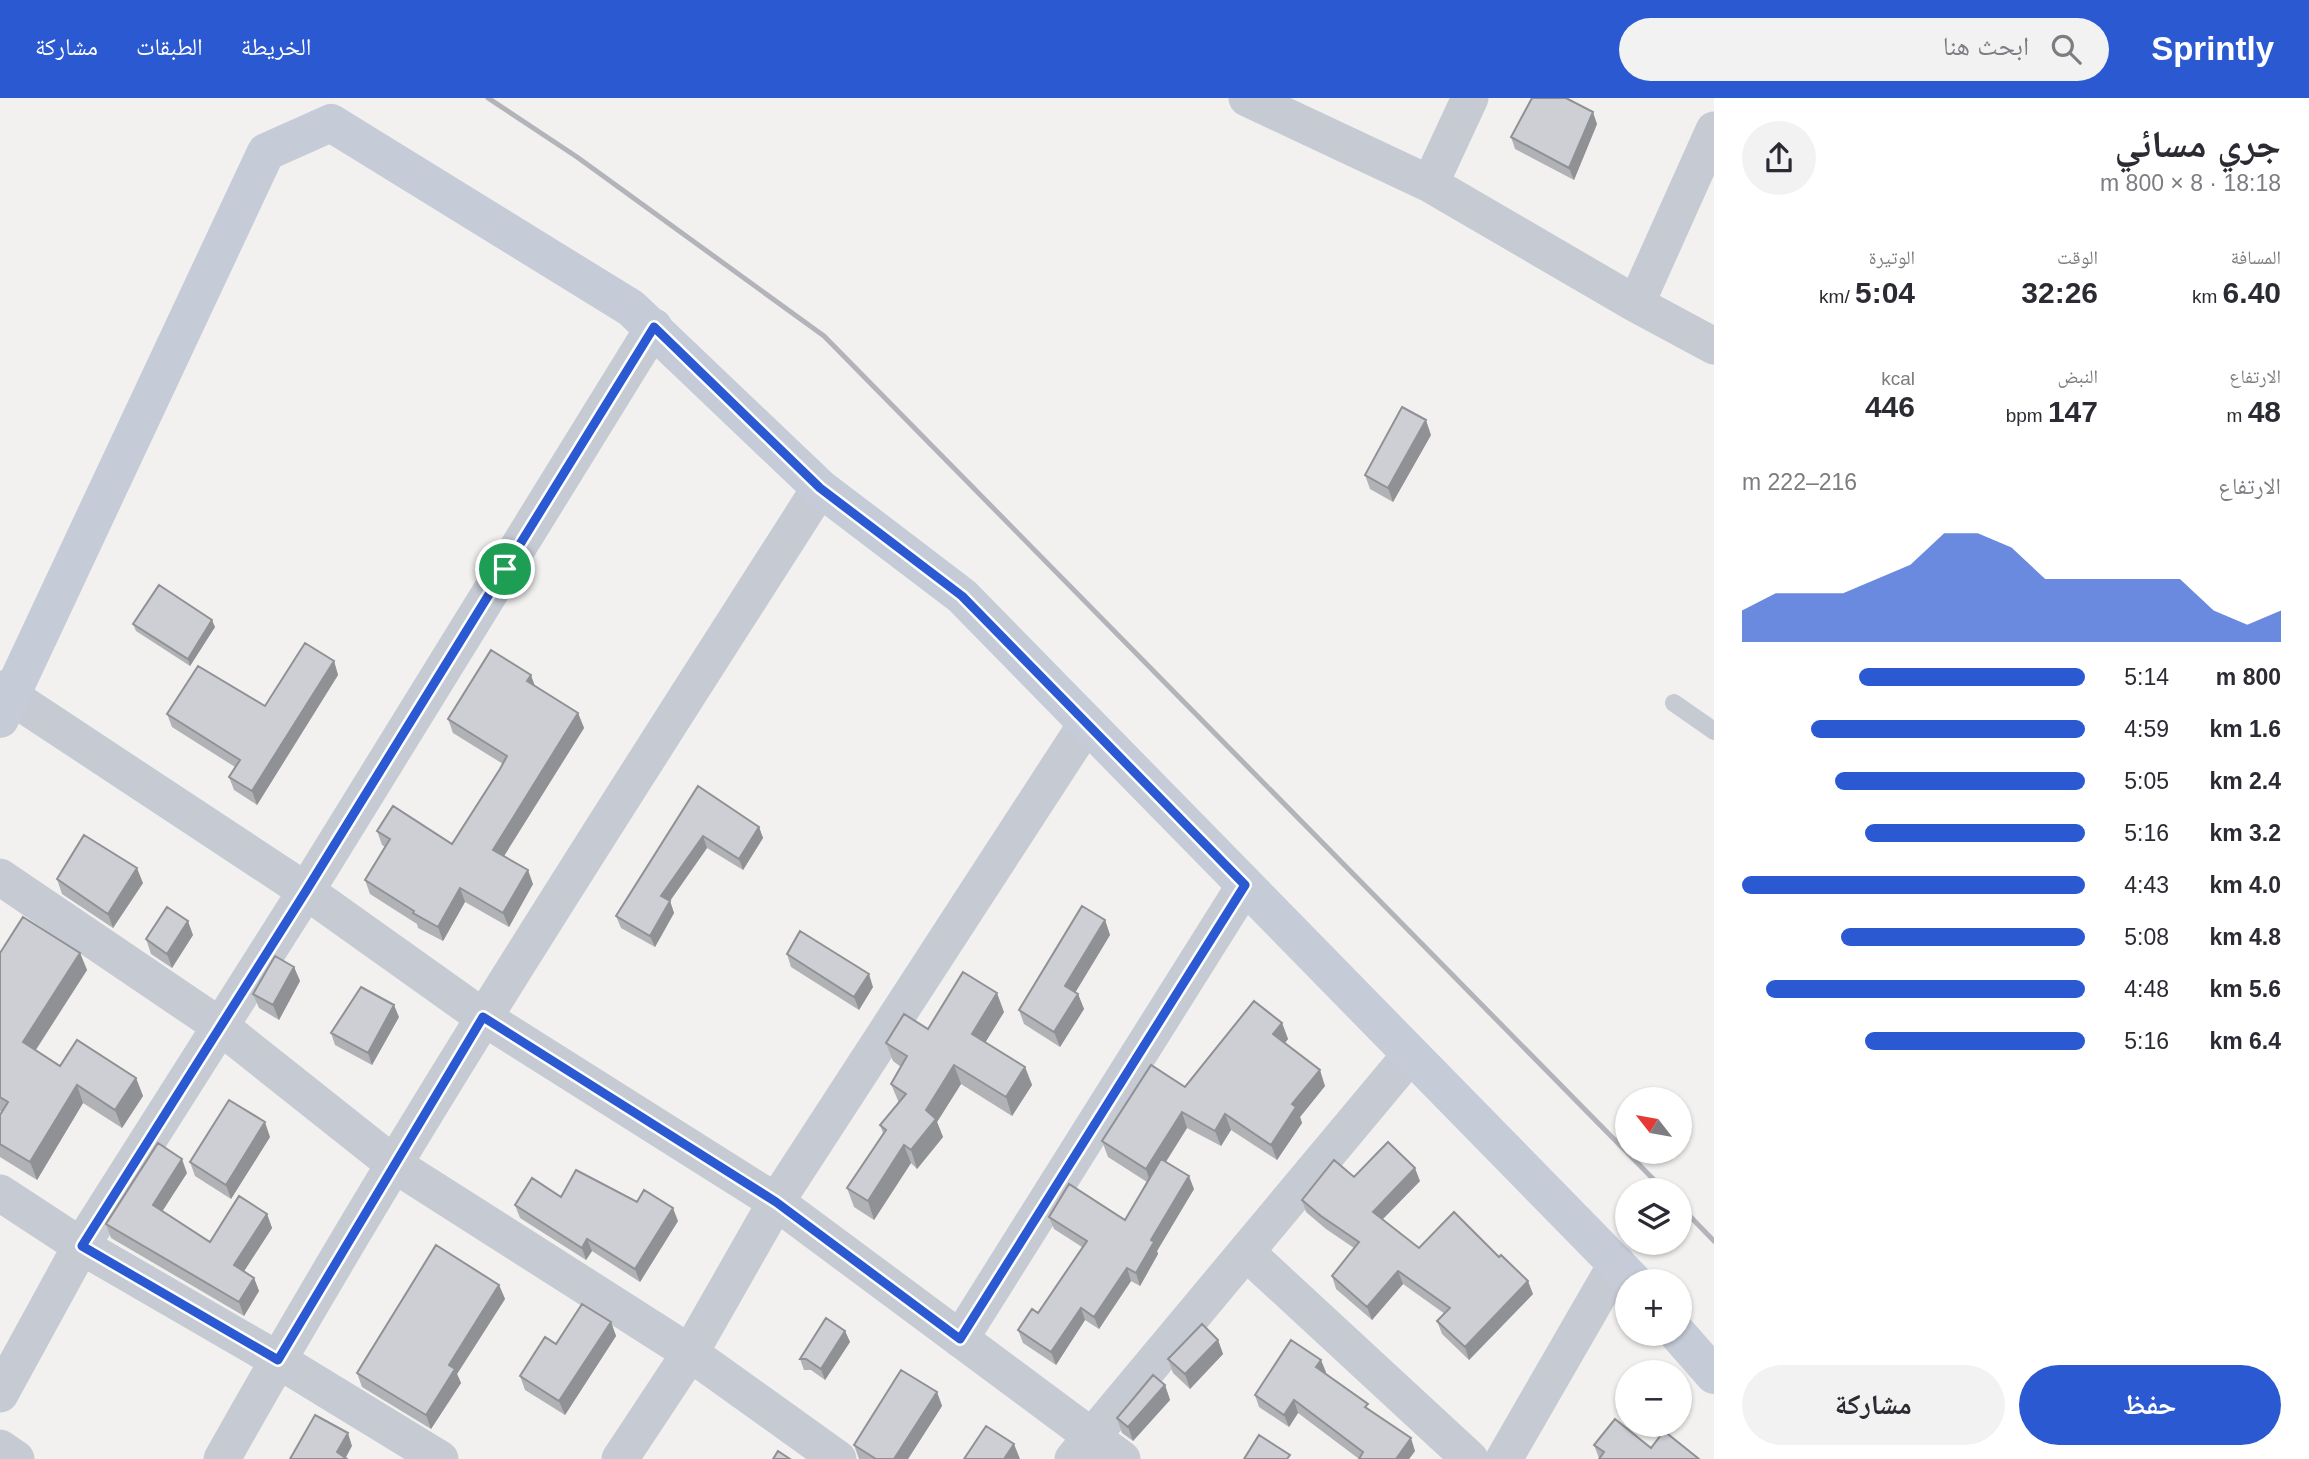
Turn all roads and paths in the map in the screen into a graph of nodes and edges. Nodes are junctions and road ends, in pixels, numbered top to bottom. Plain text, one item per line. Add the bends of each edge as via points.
1 (1247, 98) edge
2 (1470, 98) edge
3 (1714, 130) edge
4 (1430, 184) junction
5 (1636, 304) junction
6 (654, 327) junction
7 (1714, 346) edge
8 (820, 488) junction
9 (3, 702) edge
10 (1674, 704) dead end
11 (1087, 723) junction
12 (1714, 731) edge
13 (0, 877) edge
14 (1245, 885) junction
15 (306, 891) junction
16 (483, 1017) junction
17 (220, 1026) junction
18 (1411, 1054) junction
19 (395, 1165) junction
20 (0, 1193) edge
21 (776, 1202) junction
22 (82, 1246) junction
23 (1246, 1252) junction
24 (1622, 1269) edge
25 (1615, 1287) edge
26 (960, 1339) junction
27 (1689, 1346) edge
28 (690, 1353) junction
29 (278, 1360) junction
30 (1714, 1375) edge
31 (0, 1394) edge
32 (0, 1448) edge
33 (1083, 1448) edge
34 (16, 1459) edge
35 (222, 1459) edge
36 (440, 1459) edge
37 (620, 1459) edge
38 (838, 1459) edge
39 (1122, 1459) edge
40 (1470, 1459) edge
41 (1504, 1459) edge

1 - 4 street
2 - 4 street
3 - 5 street
4 - 5 street
5 - 7 street
6 - 8 street
6 - 9 street via 631,307 331,124 266,152
6 - 15 street
8 - 11 street via 962,596
8 - 16 street
9 - 15 street
10 - 12 lane
11 - 14 street
11 - 21 street
13 - 17 street
14 - 18 street
14 - 26 street
15 - 16 street
15 - 17 street
16 - 19 street
16 - 21 street
17 - 19 street
17 - 22 street
18 - 23 street
18 - 24 street
19 - 28 street
19 - 29 street
20 - 22 street
21 - 26 street
21 - 28 street
22 - 29 street
22 - 31 street
23 - 33 street
23 - 40 street
25 - 41 street
26 - 33 street
27 - 30 street
28 - 37 street
28 - 38 street
29 - 35 street
29 - 36 street
32 - 34 street
33 - 39 street

